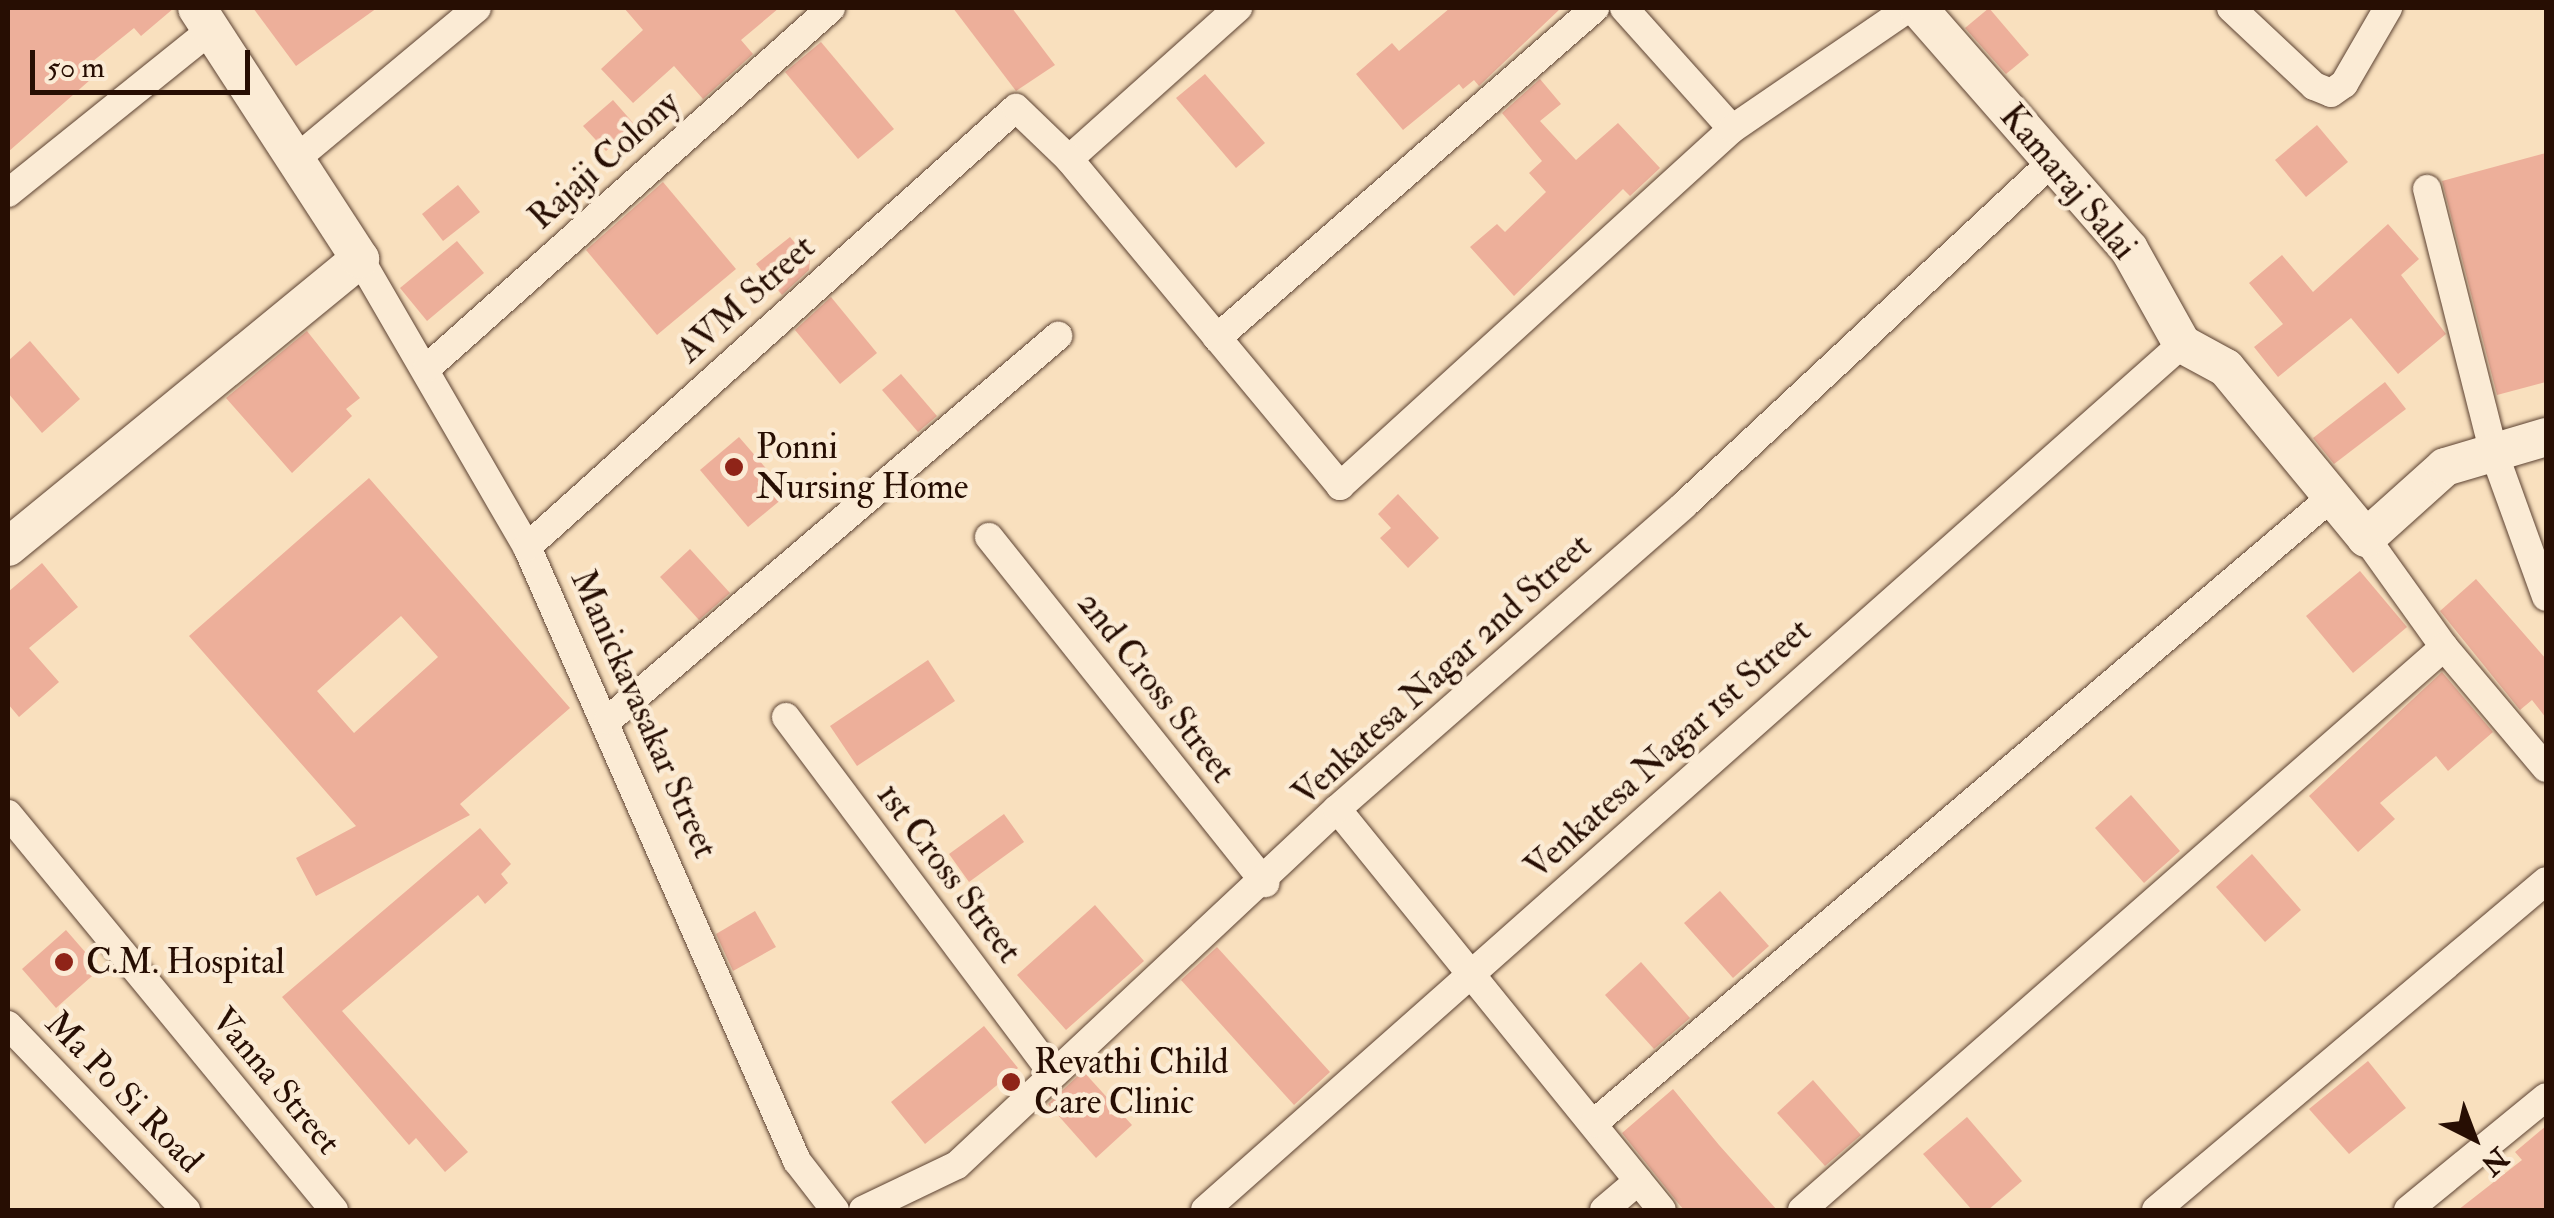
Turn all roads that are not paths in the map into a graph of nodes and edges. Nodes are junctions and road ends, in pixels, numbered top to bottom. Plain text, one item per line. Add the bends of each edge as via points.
1 (477, 8) edge
2 (831, 8) edge
3 (1238, 8) edge
4 (1595, 8) edge
5 (1624, 8) edge
6 (1908, 8) edge
7 (1918, 8) edge
8 (2230, 8) edge
9 (2388, 8) edge
10 (204, 18) edge
11 (1732, 129) junction
12 (297, 158) junction
13 (1069, 159) junction
14 (2054, 160) junction
15 (2427, 189) dead end
16 (8, 193) edge
17 (360, 260) junction
18 (1058, 336) dead end
19 (1217, 338) junction
20 (2182, 344) junction
21 (427, 368) junction
22 (2546, 437) edge
23 (2494, 453) junction
24 (2334, 495) junction
25 (989, 537) dead end
26 (2366, 538) junction
27 (8, 547) edge
28 (526, 547) junction
29 (2546, 597) edge
30 (2444, 647) junction
31 (786, 717) dead end
32 (608, 720) junction
33 (2546, 768) edge
34 (1337, 809) junction
35 (10, 823) edge
36 (2546, 881) edge
37 (1265, 883) junction
38 (1472, 974) junction
39 (8, 1025) edge
40 (1052, 1074) junction
41 (2546, 1097) edge
42 (1594, 1123) junction
43 (1638, 1180) junction
44 (186, 1210) edge
45 (334, 1210) edge
46 (835, 1210) edge
47 (863, 1210) edge
48 (1205, 1210) edge
49 (1604, 1210) edge
50 (1662, 1210) edge
51 (1802, 1210) edge
52 (2156, 1210) edge
53 (2408, 1210) edge

1 - 12 street
2 - 21 street, Rajaji Colony
3 - 13 street
4 - 19 street
5 - 11 street
6 - 11 street
7 - 14 street, Kamaraj Salai
8 - 9 street via 2314,86 2332,93 2344,84
10 - 12 street
10 - 16 street
11 - 19 street via 1340,486
12 - 17 street
13 - 19 street
13 - 28 street, AVM Street via 1016,108
14 - 20 street, Kamaraj Salai via 2129,249
14 - 34 street, Venkatesa Nagar 2nd Street via 1684,505
15 - 23 street
17 - 21 street, Manickavasakar Street
17 - 27 street
18 - 32 street
20 - 24 street via 2226,368
20 - 38 street, Venkatesa Nagar 1st Street
21 - 28 street, Manickavasakar Street
22 - 23 street
23 - 26 street via 2445,467
23 - 29 street
24 - 26 street
24 - 42 street
25 - 37 street, 2nd Cross Street
26 - 30 street
28 - 32 street, Manickavasakar Street
30 - 33 street
30 - 51 street
31 - 40 street, 1st Cross Street
32 - 46 street, Manickavasakar Street via 797,1162
34 - 37 street, Venkatesa Nagar 2nd Street
34 - 38 street
35 - 45 street, Vanna Street
36 - 52 street
37 - 40 street, Venkatesa Nagar 2nd Street
38 - 42 street
38 - 48 street, Venkatesa Nagar 1st Street
39 - 44 street, Ma Po Si Road
40 - 47 street, Venkatesa Nagar 2nd Street via 957,1165
41 - 53 street
42 - 43 street
43 - 49 street
43 - 50 street

